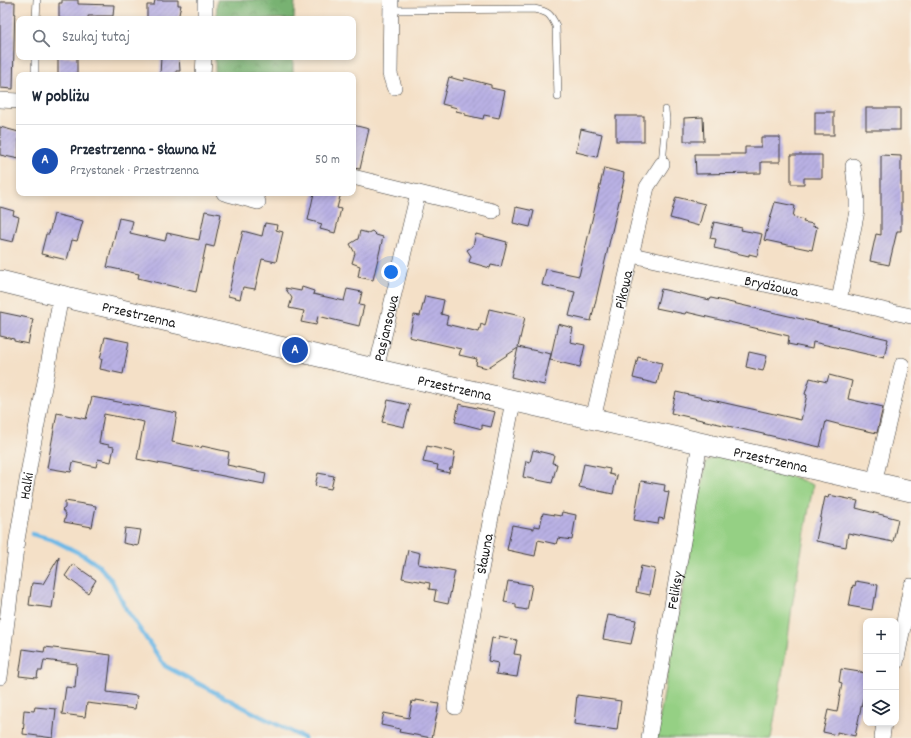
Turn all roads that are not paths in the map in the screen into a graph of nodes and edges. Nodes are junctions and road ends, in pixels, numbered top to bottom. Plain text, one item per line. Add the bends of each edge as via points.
1 (37, 0) edge
2 (205, 0) edge
3 (390, 5) edge
4 (36, 16) edge
5 (204, 16) edge
6 (36, 60) edge
7 (204, 60) edge
8 (35, 72) edge
9 (204, 72) edge
10 (394, 87) dead end
11 (558, 97) dead end
12 (0, 100) edge
13 (16, 101) edge
14 (665, 110) dead end
15 (662, 164) joint
16 (853, 166) dead end
17 (356, 178) edge
18 (418, 193) junction
19 (235, 196) edge
20 (258, 202) dead end
21 (493, 211) dead end
22 (632, 255) junction
23 (0, 281) edge
24 (61, 296) junction
25 (839, 300) junction
26 (911, 316) edge
27 (902, 365) dead end
28 (376, 369) junction
29 (512, 401) junction
30 (593, 419) junction
31 (700, 442) junction
32 (874, 483) junction
33 (911, 491) edge
34 (911, 586) edge
35 (898, 654) edge
36 (0, 677) edge
37 (455, 707) dead end
38 (884, 726) edge
39 (649, 738) edge
40 (882, 738) edge

1 - 4 lane
2 - 5 street
3 - 10 street via 390,74
3 - 11 lane via 534,9 548,13 556,26
6 - 8 lane
7 - 9 street
12 - 13 street
14 - 15 lane
15 - 22 street, Pikowa via 647,187
16 - 25 street via 857,211
17 - 18 street
18 - 21 street
18 - 28 street, Pasjansowa
19 - 20 street
22 - 25 street, Brydżowa
22 - 30 street, Pikowa
23 - 24 street, Przestrzenna
24 - 28 street, Przestrzenna
24 - 36 street, Halki via 17,540
25 - 26 street, Brydżowa
27 - 32 street
28 - 29 street, Przestrzenna
29 - 30 street, Przestrzenna
29 - 37 street, Sławna
30 - 31 street, Przestrzenna
31 - 32 street, Przestrzenna
31 - 39 street, Feliksy
32 - 33 street, Przestrzenna
34 - 35 street
38 - 40 street

